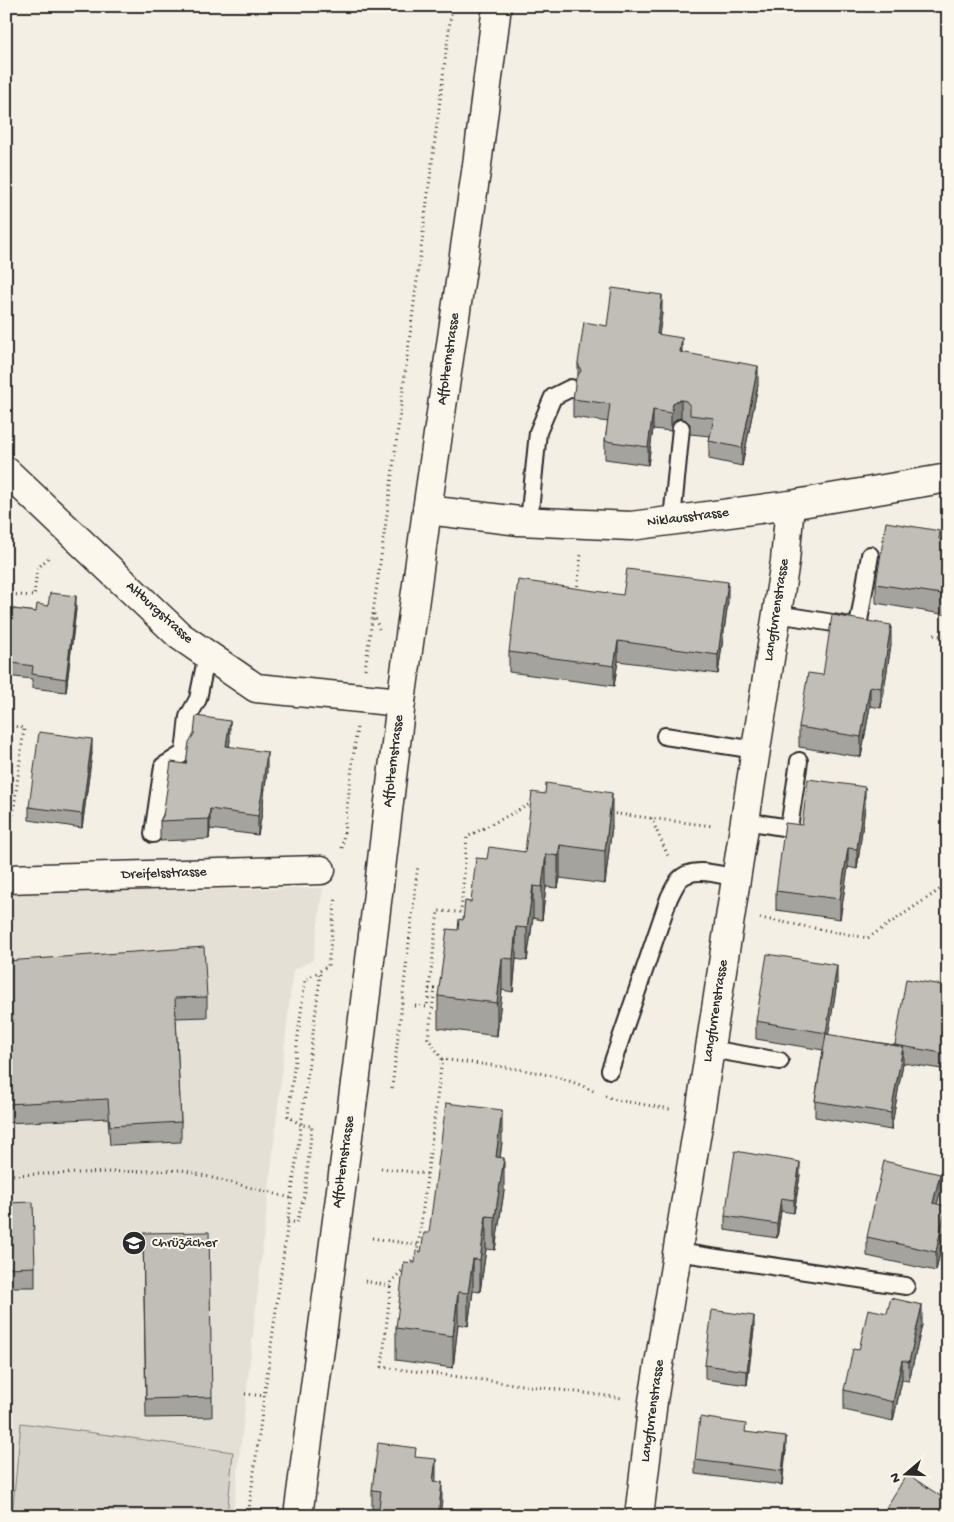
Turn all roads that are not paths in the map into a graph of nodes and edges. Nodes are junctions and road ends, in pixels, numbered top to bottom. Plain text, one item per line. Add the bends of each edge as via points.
1 (497, 6) edge
2 (571, 388) dead end
3 (681, 428) dead end
4 (6, 471) edge
5 (948, 478) edge
6 (790, 505) junction
7 (427, 510) junction
8 (672, 520) junction
9 (529, 521) junction
10 (870, 555) dead end
11 (777, 614) junction
12 (207, 654) junction
13 (401, 702) junction
14 (665, 736) dead end
15 (756, 750) junction
16 (798, 762) dead end
17 (744, 826) junction
18 (153, 834) dead end
19 (333, 871) road end
20 (736, 878) junction
21 (6, 879) edge
22 (710, 1049) junction
23 (780, 1061) dead end
24 (610, 1070) dead end
25 (676, 1252) junction
26 (906, 1286) dead end
27 (298, 1516) edge
28 (640, 1516) edge

1 - 7 street, Affolternstrasse
2 - 9 lane via 553,398 538,432
3 - 8 lane
4 - 12 street, Altburgstrasse via 180,636
5 - 6 street, Niklausstrasse
6 - 8 street, Niklausstrasse
6 - 11 street, Langfurrenstrasse
7 - 9 street, Niklausstrasse
7 - 13 street, Affolternstrasse
8 - 9 street, Niklausstrasse via 630,526
10 - 11 lane via 858,627
11 - 15 street, Langfurrenstrasse
12 - 13 street, Altburgstrasse via 256,688
12 - 18 lane via 198,699 188,717 184,753 163,766
13 - 27 street, Affolternstrasse
14 - 15 lane
15 - 17 street, Langfurrenstrasse
16 - 17 lane via 789,828
17 - 20 street, Langfurrenstrasse
19 - 21 street, Dreifelsstrasse
20 - 22 street, Langfurrenstrasse
20 - 24 lane via 702,872 679,879 669,898
22 - 23 lane
22 - 25 street, Langfurrenstrasse
25 - 26 lane
25 - 28 street, Langfurrenstrasse via 653,1402

